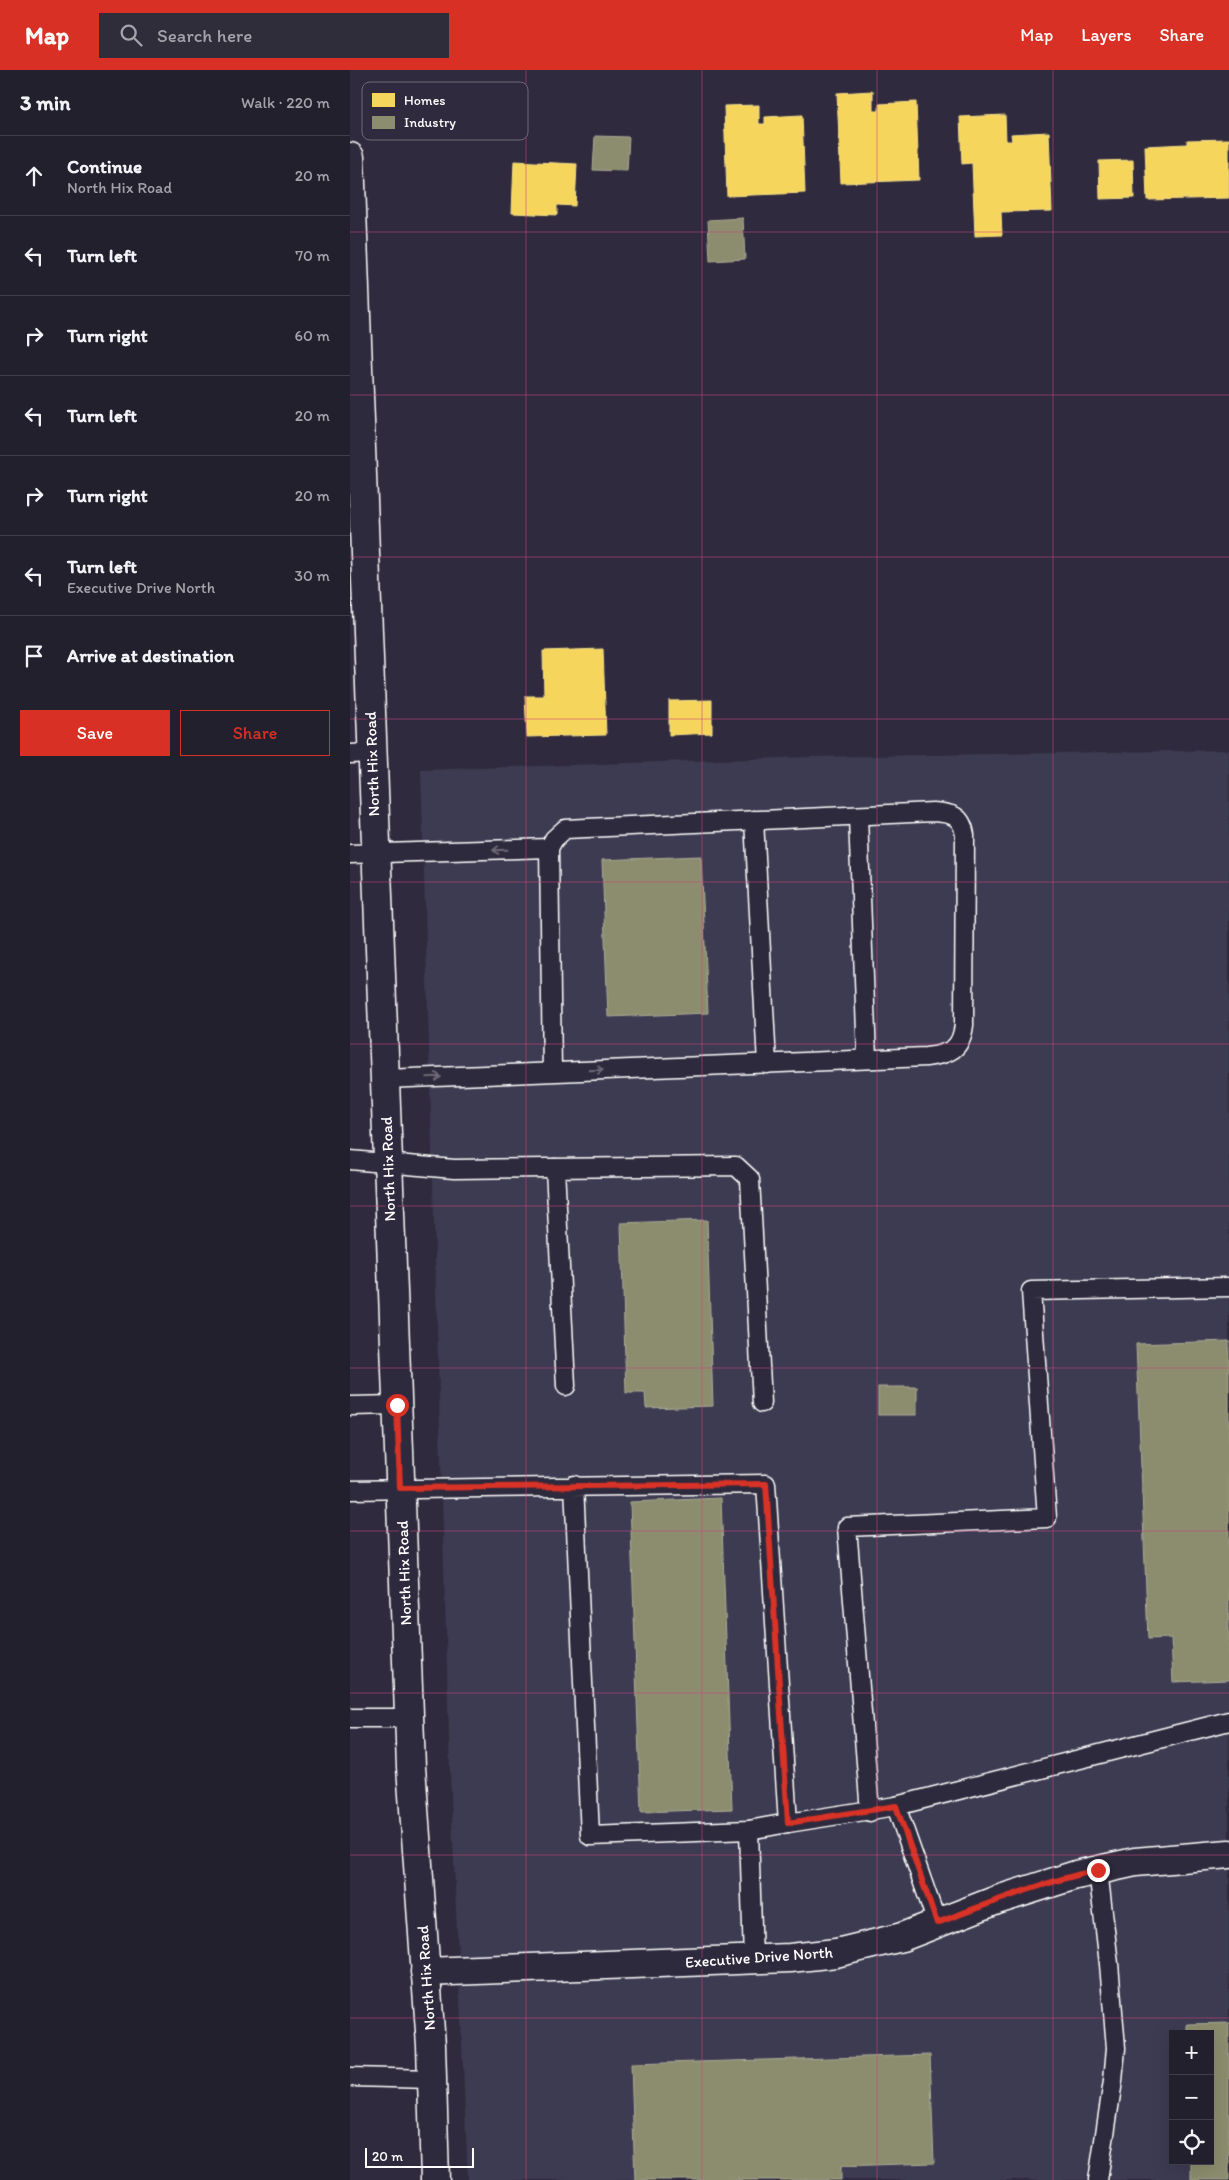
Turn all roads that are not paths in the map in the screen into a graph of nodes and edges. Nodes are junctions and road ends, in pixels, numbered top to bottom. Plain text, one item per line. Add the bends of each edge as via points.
1 (350, 157) edge
2 (361, 754) edge
3 (858, 816) junction
4 (754, 820) junction
5 (549, 848) junction
6 (362, 854) edge
7 (867, 1060) junction
8 (767, 1064) junction
9 (552, 1072) junction
10 (385, 1079) junction
11 (350, 1160) edge
12 (387, 1163) junction
13 (555, 1168) junction
14 (1229, 1287) edge
15 (566, 1386) dead end
16 (762, 1403) dead end
17 (397, 1405) junction
18 (350, 1406) edge
19 (574, 1485) junction
20 (400, 1488) junction
21 (350, 1490) edge
22 (350, 1718) edge
23 (409, 1718) junction
24 (1229, 1721) edge
25 (896, 1806) junction
26 (870, 1812) junction
27 (788, 1823) junction
28 (749, 1830) junction
29 (1229, 1854) edge
30 (1098, 1870) junction
31 (937, 1923) junction
32 (753, 1960) junction
33 (426, 1972) junction
34 (350, 2077) edge
35 (432, 2079) junction
36 (435, 2180) edge
37 (1098, 2180) edge

1 - 2 street, North Hix Road
2 - 6 street, North Hix Road
3 - 4 lane
3 - 7 lane
3 - 7 lane via 944,812 958,817 965,835 962,1041 952,1050 935,1056
4 - 5 lane via 576,827 558,833
4 - 8 lane
5 -> 6 lane
5 - 9 lane
6 - 10 street, North Hix Road
7 - 8 lane
9 -> 8 lane
10 -> 9 lane
10 - 12 street, North Hix Road
11 - 12 lane
12 - 13 lane via 454,1169
12 - 17 street, North Hix Road
13 - 15 lane
13 - 16 lane via 736,1166 750,1179
14 - 26 lane via 1031,1291 1047,1518 847,1527
17 - 18 lane
17 - 20 street, North Hix Road
19 - 20 lane
19 - 27 lane via 766,1484
19 - 28 lane via 590,1836
20 - 21 lane
20 - 23 street, North Hix Road
22 - 23 lane
23 - 33 street, North Hix Road
24 - 25 lane
25 - 26 lane
25 - 31 lane
26 - 27 lane
27 - 28 lane
28 - 32 lane
29 - 30 street, Executive Drive North via 1135,1862
30 - 31 street, Executive Drive North via 997,1900
30 - 37 lane via 1116,2048
31 - 32 street, Executive Drive North via 902,1937 836,1954
32 - 33 street, Executive Drive North
33 - 35 street, North Hix Road
34 - 35 lane
35 - 36 street, North Hix Road

